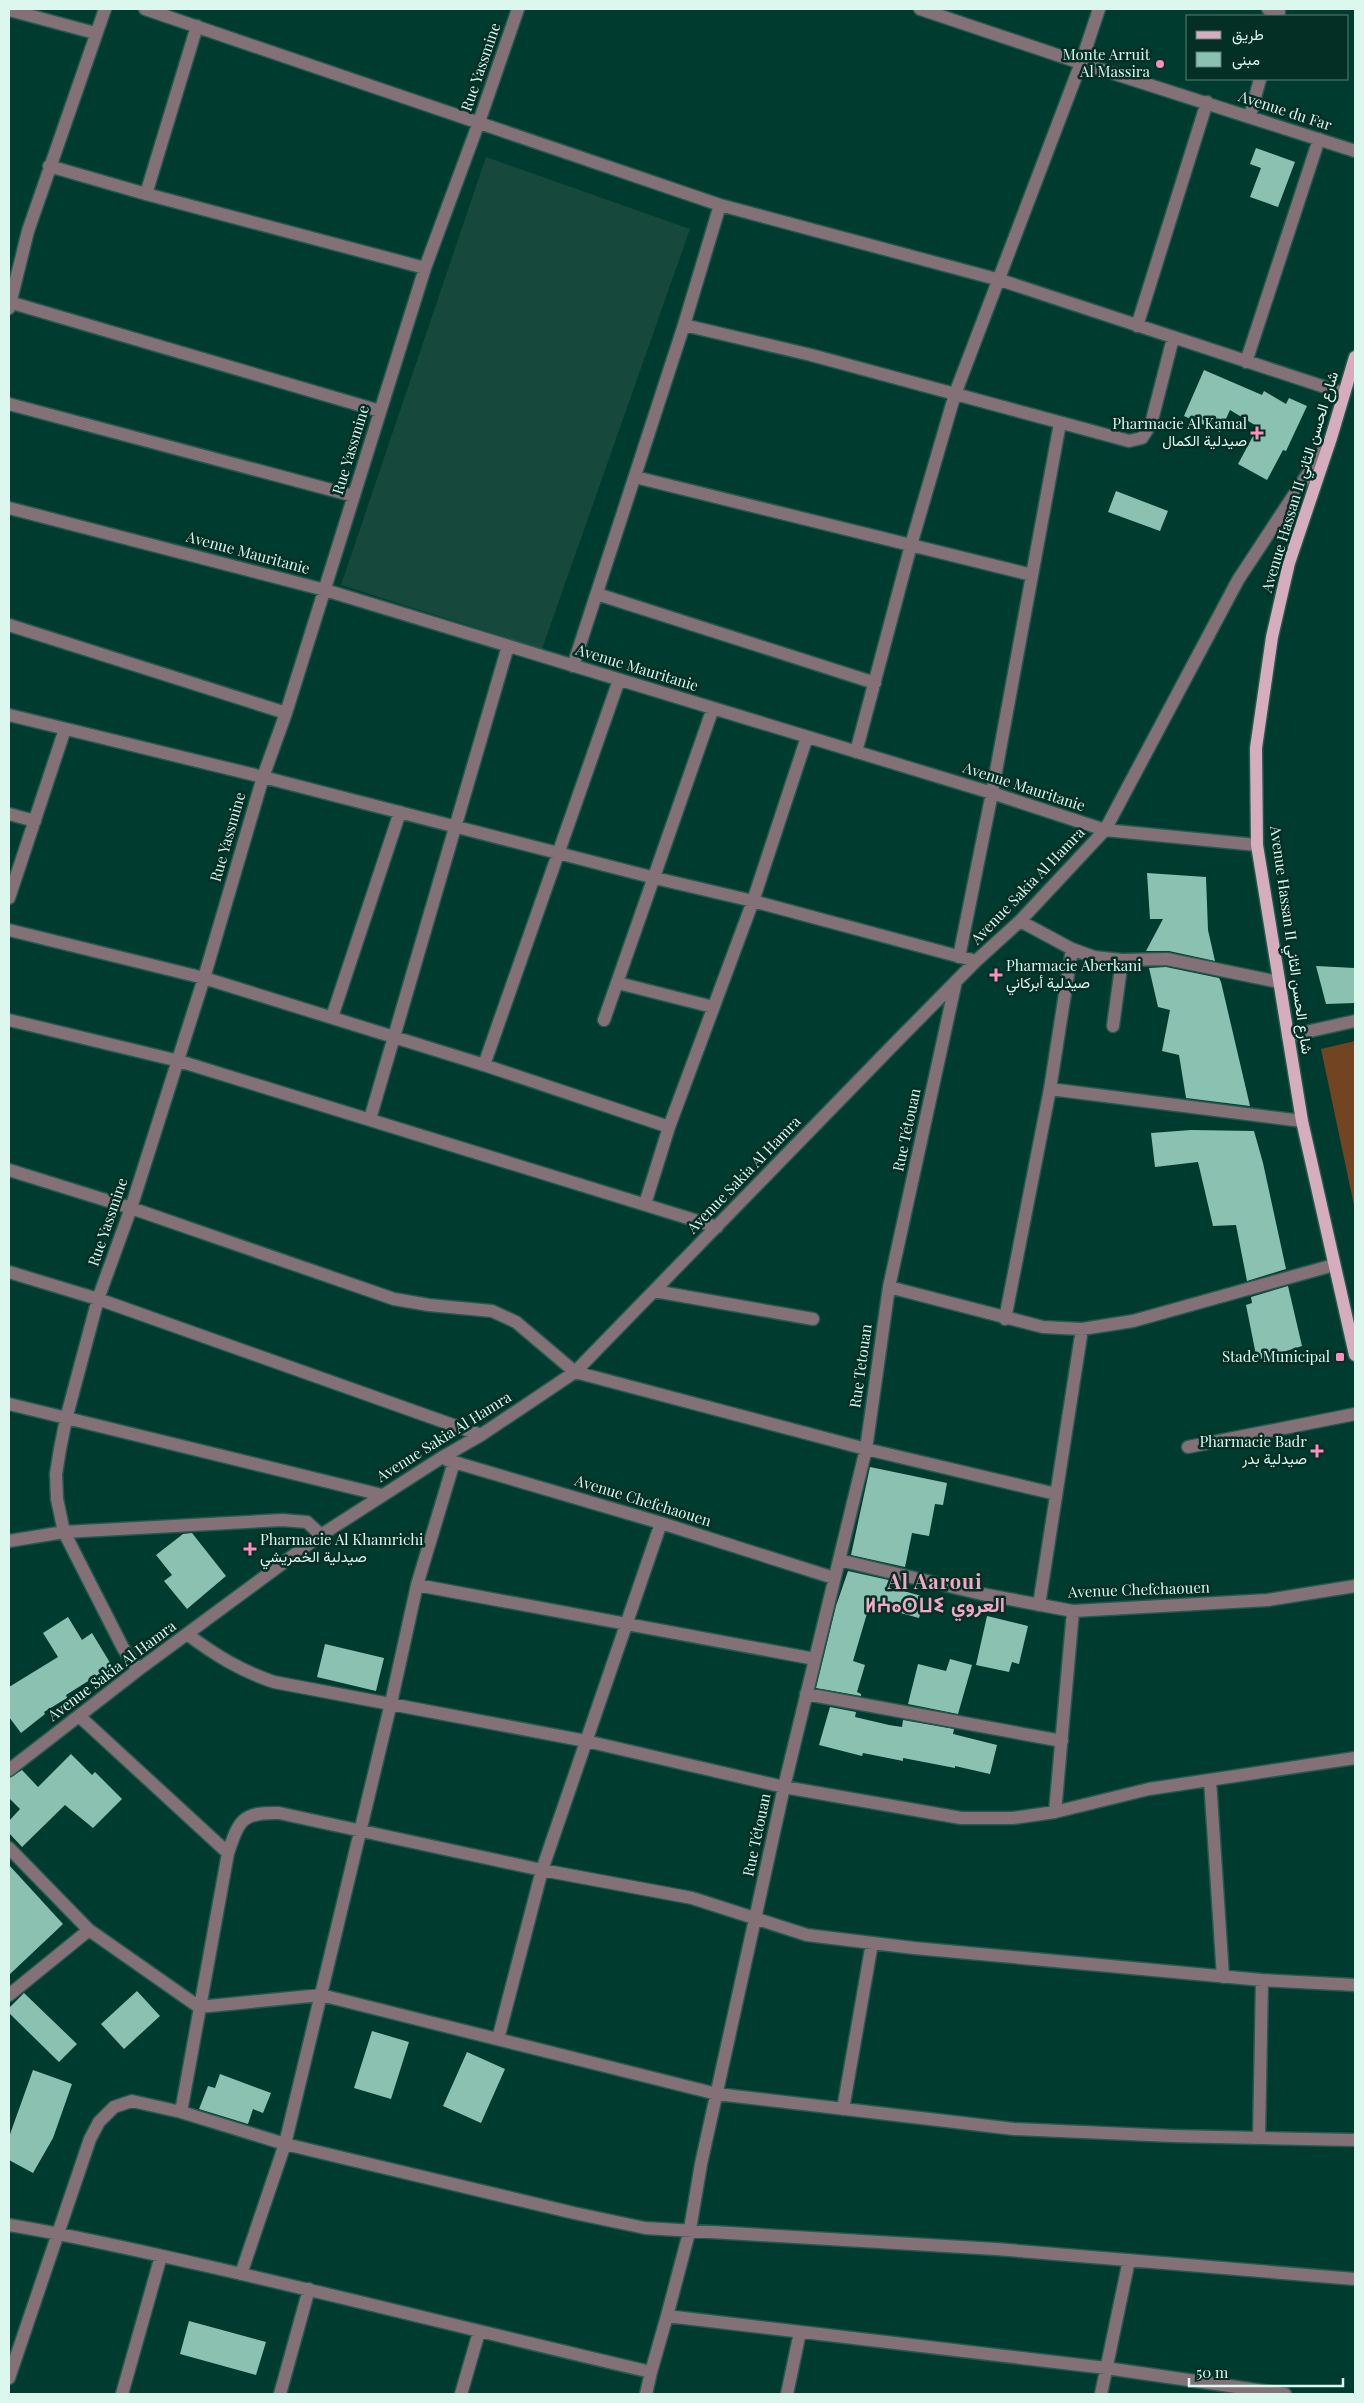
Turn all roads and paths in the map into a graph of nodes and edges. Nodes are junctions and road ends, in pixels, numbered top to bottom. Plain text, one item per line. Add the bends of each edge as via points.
1 (105, 9) edge
2 (145, 9) edge
3 (518, 9) edge
4 (1100, 9) edge
5 (9, 10) edge
6 (925, 10) edge
7 (197, 26) junction
8 (95, 33) junction
9 (1081, 63) junction
10 (1260, 80) edge
11 (1207, 102) junction
12 (1250, 116) junction
13 (479, 122) junction
14 (1320, 139) junction
15 (1355, 151) edge
16 (49, 166) junction
17 (146, 194) junction
18 (720, 205) junction
19 (425, 268) junction
20 (1000, 280) junction
21 (9, 304) edge
22 (684, 325) junction
23 (1137, 326) junction
24 (1173, 338) junction
25 (1355, 357) edge
26 (1246, 362) junction
27 (1343, 393) junction
28 (955, 394) junction
29 (9, 404) edge
30 (380, 411) junction
31 (1060, 423) junction
32 (1331, 438) junction
33 (635, 477) junction
34 (354, 496) junction
35 (9, 508) edge
36 (912, 545) junction
37 (1032, 575) junction
38 (325, 590) junction
39 (597, 594) junction
40 (9, 625) edge
41 (508, 646) junction
42 (573, 666) junction
43 (619, 680) junction
44 (875, 683) junction
45 (714, 708) junction
46 (286, 713) junction
47 (9, 714) edge
48 (65, 729) junction
49 (807, 737) junction
50 (856, 752) junction
51 (262, 777) junction
52 (992, 793) junction
53 (400, 812) junction
54 (9, 814) edge
55 (34, 821) junction
56 (457, 827) junction
57 (1105, 830) junction
58 (1257, 845) junction
59 (558, 853) junction
60 (655, 878) junction
61 (9, 898) edge
62 (753, 901) junction
63 (1020, 921) junction
64 (9, 930) edge
65 (1072, 949) junction
66 (959, 956) junction
67 (1122, 960) junction
68 (976, 961) junction
69 (204, 978) junction
70 (956, 981) junction
71 (1279, 982) junction
72 (618, 983) junction
73 (713, 1007) junction
74 (332, 1017) junction
75 (9, 1020) edge
76 (604, 1020) dead end
77 (1355, 1021) edge
78 (1112, 1026) dead end
79 (1288, 1036) junction
80 (394, 1037) junction
81 (179, 1061) junction
82 (484, 1065) junction
83 (1050, 1089) junction
84 (370, 1119) junction
85 (1302, 1121) junction
86 (669, 1127) junction
87 (9, 1170) edge
88 (646, 1204) junction
89 (131, 1208) junction
90 (717, 1227) junction
91 (1334, 1265) junction
92 (9, 1272) edge
93 (889, 1287) junction
94 (654, 1291) junction
95 (98, 1299) junction
96 (813, 1319) dead end
97 (1004, 1319) junction
98 (1082, 1329) junction
99 (1355, 1355) edge
100 (575, 1372) junction
101 (9, 1404) edge
102 (1355, 1414) edge
103 (66, 1419) junction
104 (481, 1435) junction
105 (1188, 1447) dead end
106 (866, 1449) junction
107 (441, 1458) junction
108 (454, 1462) junction
109 (1056, 1494) junction
110 (382, 1495) junction
111 (661, 1523) junction
112 (64, 1532) junction
113 (321, 1535) junction
114 (9, 1541) edge
115 (839, 1560) junction
116 (834, 1578) junction
117 (417, 1585) junction
118 (1355, 1586) edge
119 (1039, 1605) junction
120 (1073, 1611) junction
121 (627, 1624) junction
122 (187, 1634) junction
123 (815, 1659) junction
124 (138, 1670) junction
125 (806, 1694) junction
126 (391, 1703) junction
127 (78, 1716) junction
128 (586, 1741) junction
129 (1062, 1741) junction
130 (1355, 1758) edge
131 (9, 1770) edge
132 (1210, 1780) junction
133 (784, 1787) junction
134 (1055, 1812) junction
135 (361, 1831) junction
136 (9, 1848) edge
137 (228, 1853) junction
138 (542, 1870) junction
139 (756, 1917) junction
140 (89, 1930) junction
141 (872, 1943) junction
142 (1223, 1977) junction
143 (1262, 1980) junction
144 (1355, 1985) edge
145 (9, 1995) edge
146 (321, 1995) junction
147 (199, 2007) junction
148 (498, 2039) junction
149 (717, 2094) junction
150 (843, 2109) junction
151 (181, 2112) junction
152 (1260, 2138) junction
153 (1355, 2140) edge
154 (286, 2144) junction
155 (9, 2225) edge
156 (690, 2229) junction
157 (57, 2233) junction
158 (161, 2256) junction
159 (1129, 2260) junction
160 (241, 2274) junction
161 (1355, 2279) edge
162 (309, 2289) junction
163 (667, 2316) junction
164 (479, 2332) junction
165 (800, 2332) junction
166 (1106, 2368) junction
167 (651, 2372) junction
168 (9, 2378) edge
169 (122, 2394) edge
170 (280, 2394) edge
171 (461, 2394) edge
172 (646, 2394) edge
173 (787, 2394) edge
174 (1101, 2394) edge
175 (1285, 2394) edge

1 - 8 street
2 - 7 street
3 - 13 street, Rue Yassmine
4 - 9 street
5 - 8 street
6 - 9 street, Avenue du Far
7 - 13 street
7 - 17 street
8 - 16 street
9 - 11 street, Avenue du Far
9 - 20 street
10 - 12 street
11 - 12 street, Avenue du Far
11 - 23 street
12 - 14 street, Avenue du Far
13 - 18 street
13 - 19 street, Rue Yassmine
14 - 15 street, Avenue du Far
14 - 26 street
16 - 17 street
16 - 21 street
17 - 19 street
18 - 20 street
18 - 22 street
19 - 30 street, Rue Yassmine
20 - 23 street
20 - 28 street
21 - 30 street
22 - 28 street via 812,355
22 - 33 street
23 - 24 street
24 - 26 street
24 - 31 street via 1151,424 1142,438 1129,441
25 - 27 main road, Avenue Hassan II شارع الحسن الثاني
26 - 27 street
27 - 32 main road, Avenue Hassan II شارع الحسن الثاني
28 - 31 street
28 - 36 street
29 - 34 street
30 - 34 street, Rue Yassmine
31 - 37 street
32 - 57 street, Avenue Sakia Al Hamra via 1238,580
32 - 58 main road, Avenue Hassan II شارع الحسن الثاني via 1289,563 1272,637 1256,748
33 - 36 street
33 - 39 street
34 - 38 street, Rue Yassmine
35 - 38 street, Avenue Mauritanie
36 - 37 street
36 - 44 street
37 - 52 street
38 - 41 street, Avenue Mauritanie
38 - 46 street, Rue Yassmine
39 - 42 street
39 - 44 street
40 - 46 street
41 - 42 street, Avenue Mauritanie
41 - 56 street
42 - 43 street, Avenue Mauritanie
43 - 45 street, Avenue Mauritanie
43 - 59 street
44 - 50 street
45 - 49 street, Avenue Mauritanie
45 - 60 street
46 - 51 street, Rue Yassmine
47 - 48 street
48 - 51 street
48 - 55 street
49 - 50 street, Avenue Mauritanie
49 - 62 street
50 - 52 street, Avenue Mauritanie
51 - 53 street
51 - 69 street, Rue Yassmine
52 - 57 street, Avenue Mauritanie
52 - 66 street
53 - 56 street
53 - 74 street
54 - 55 street
55 - 61 street
56 - 59 street
56 - 80 street
57 - 58 street, Avenue Mauritanie
57 - 63 street, Avenue Sakia Al Hamra
58 - 71 main road, Avenue Hassan II شارع الحسن الثاني
59 - 60 street
59 - 82 street
60 - 62 street
60 - 72 street
62 - 66 street
62 - 73 street
63 - 65 street
63 - 68 street, Avenue Sakia Al Hamra
64 - 69 street
65 - 67 street via 1094,957
65 - 83 street
66 - 68 street
67 - 71 street via 1167,958
67 - 78 street
68 - 70 street, Avenue Sakia Al Hamra
69 - 74 street
69 - 81 street, Rue Yassmine
70 - 90 street, Avenue Sakia Al Hamra
70 - 93 street, Rue Tétouan
71 - 79 main road, Avenue Hassan II شارع الحسن الثاني
72 - 73 street
72 - 76 street
73 - 86 street
74 - 80 street
75 - 81 street
77 - 79 street
79 - 85 main road, Avenue Hassan II شارع الحسن الثاني
80 - 82 street
80 - 84 street
81 - 84 street
81 - 89 street, Rue Yassmine
82 - 86 street
83 - 85 street
83 - 97 street
84 - 88 street
85 - 91 main road, Avenue Hassan II شارع الحسن الثاني
86 - 88 street
87 - 89 street
88 - 90 street
89 - 95 street, Rue Yassmine
89 - 100 street via 394,1299 429,1306 492,1311 516,1322
90 - 94 street, Avenue Sakia Al Hamra
91 - 98 street via 1133,1321
91 - 99 main road, Avenue Hassan II شارع الحسن الثاني
92 - 95 street
93 - 97 street
93 - 106 street, Rue Tetouan
94 - 96 street
94 - 100 street, Avenue Sakia Al Hamra
95 - 103 street, Rue Yassmine
95 - 104 street
97 - 98 street via 1043,1327
98 - 109 street
100 - 104 street, Avenue Sakia Al Hamra
100 - 106 street
101 - 103 street
102 - 105 street
103 - 110 street
103 - 112 street, Rue Yassmine via 56,1474
104 - 107 street, Avenue Sakia Al Hamra
106 - 109 street
106 - 115 street, Rue Tétouan
107 - 108 street, Avenue Chefchaouen
107 - 110 street, Avenue Sakia Al Hamra
108 - 111 street, Avenue Chefchaouen
108 - 117 street
109 - 119 street
110 - 113 street, Avenue Sakia Al Hamra
111 - 116 street, Avenue Chefchaouen
111 - 121 street
112 - 113 street via 282,1520 307,1522
112 - 114 street
112 - 124 street, Rue Yassmine via 123,1648
113 - 122 street, Avenue Sakia Al Hamra
115 - 116 street, Rue Tétouan
115 - 119 street, Avenue Chefchaouen
116 - 123 street, Rue Tétouan
117 - 121 street
117 - 126 street
118 - 120 street, Avenue Chefchaouen via 1268,1600
119 - 120 street, Avenue Chefchaouen
120 - 129 street
121 - 123 street
121 - 128 street
122 - 124 street, Avenue Sakia Al Hamra
122 - 126 street via 215,1655 246,1672 274,1682
123 - 125 street, Rue Tétouan
124 - 127 street, Avenue Sakia Al Hamra
125 - 129 street
125 - 133 street, Rue Tétouan
126 - 128 street
126 - 135 street
127 - 131 street, Avenue Sakia Al Hamra
127 - 137 street
128 - 133 street
128 - 138 street
129 - 134 street
130 - 132 street
132 - 134 street via 1149,1789
132 - 142 street
133 - 134 street via 962,1818 1013,1818
133 - 139 street, Rue Tétouan
135 - 137 street via 279,1813 258,1812 246,1817 235,1830
135 - 138 street
135 - 146 street
136 - 140 street
137 - 147 street
138 - 139 street via 692,1898
138 - 148 street
139 - 141 street via 807,1935
139 - 149 street, Rue Tétouan
140 - 145 street
140 - 147 street
141 - 142 street
141 - 150 street
142 - 143 street
143 - 144 street
143 - 152 street
146 - 147 street
146 - 148 street
146 - 154 street
147 - 151 street
148 - 149 street
149 - 150 street
149 - 156 street, Rue Tétouan
150 - 152 street via 1014,2129
151 - 154 street
151 - 157 street via 132,2101 114,2107 98,2122
152 - 153 street
154 - 156 street via 591,2217 645,2228
154 - 160 street
155 - 157 street
156 - 159 street
156 - 163 street, Rue Tétouan
157 - 158 street
157 - 168 street
158 - 160 street
158 - 169 street
159 - 161 street
159 - 166 street
160 - 162 street
162 - 164 street
162 - 170 street
163 - 165 street
163 - 167 street, Rue Tétouan
164 - 167 street
164 - 171 street
165 - 166 street
165 - 173 street
166 - 174 street
166 - 175 street
167 - 172 street, Rue Tétouan

